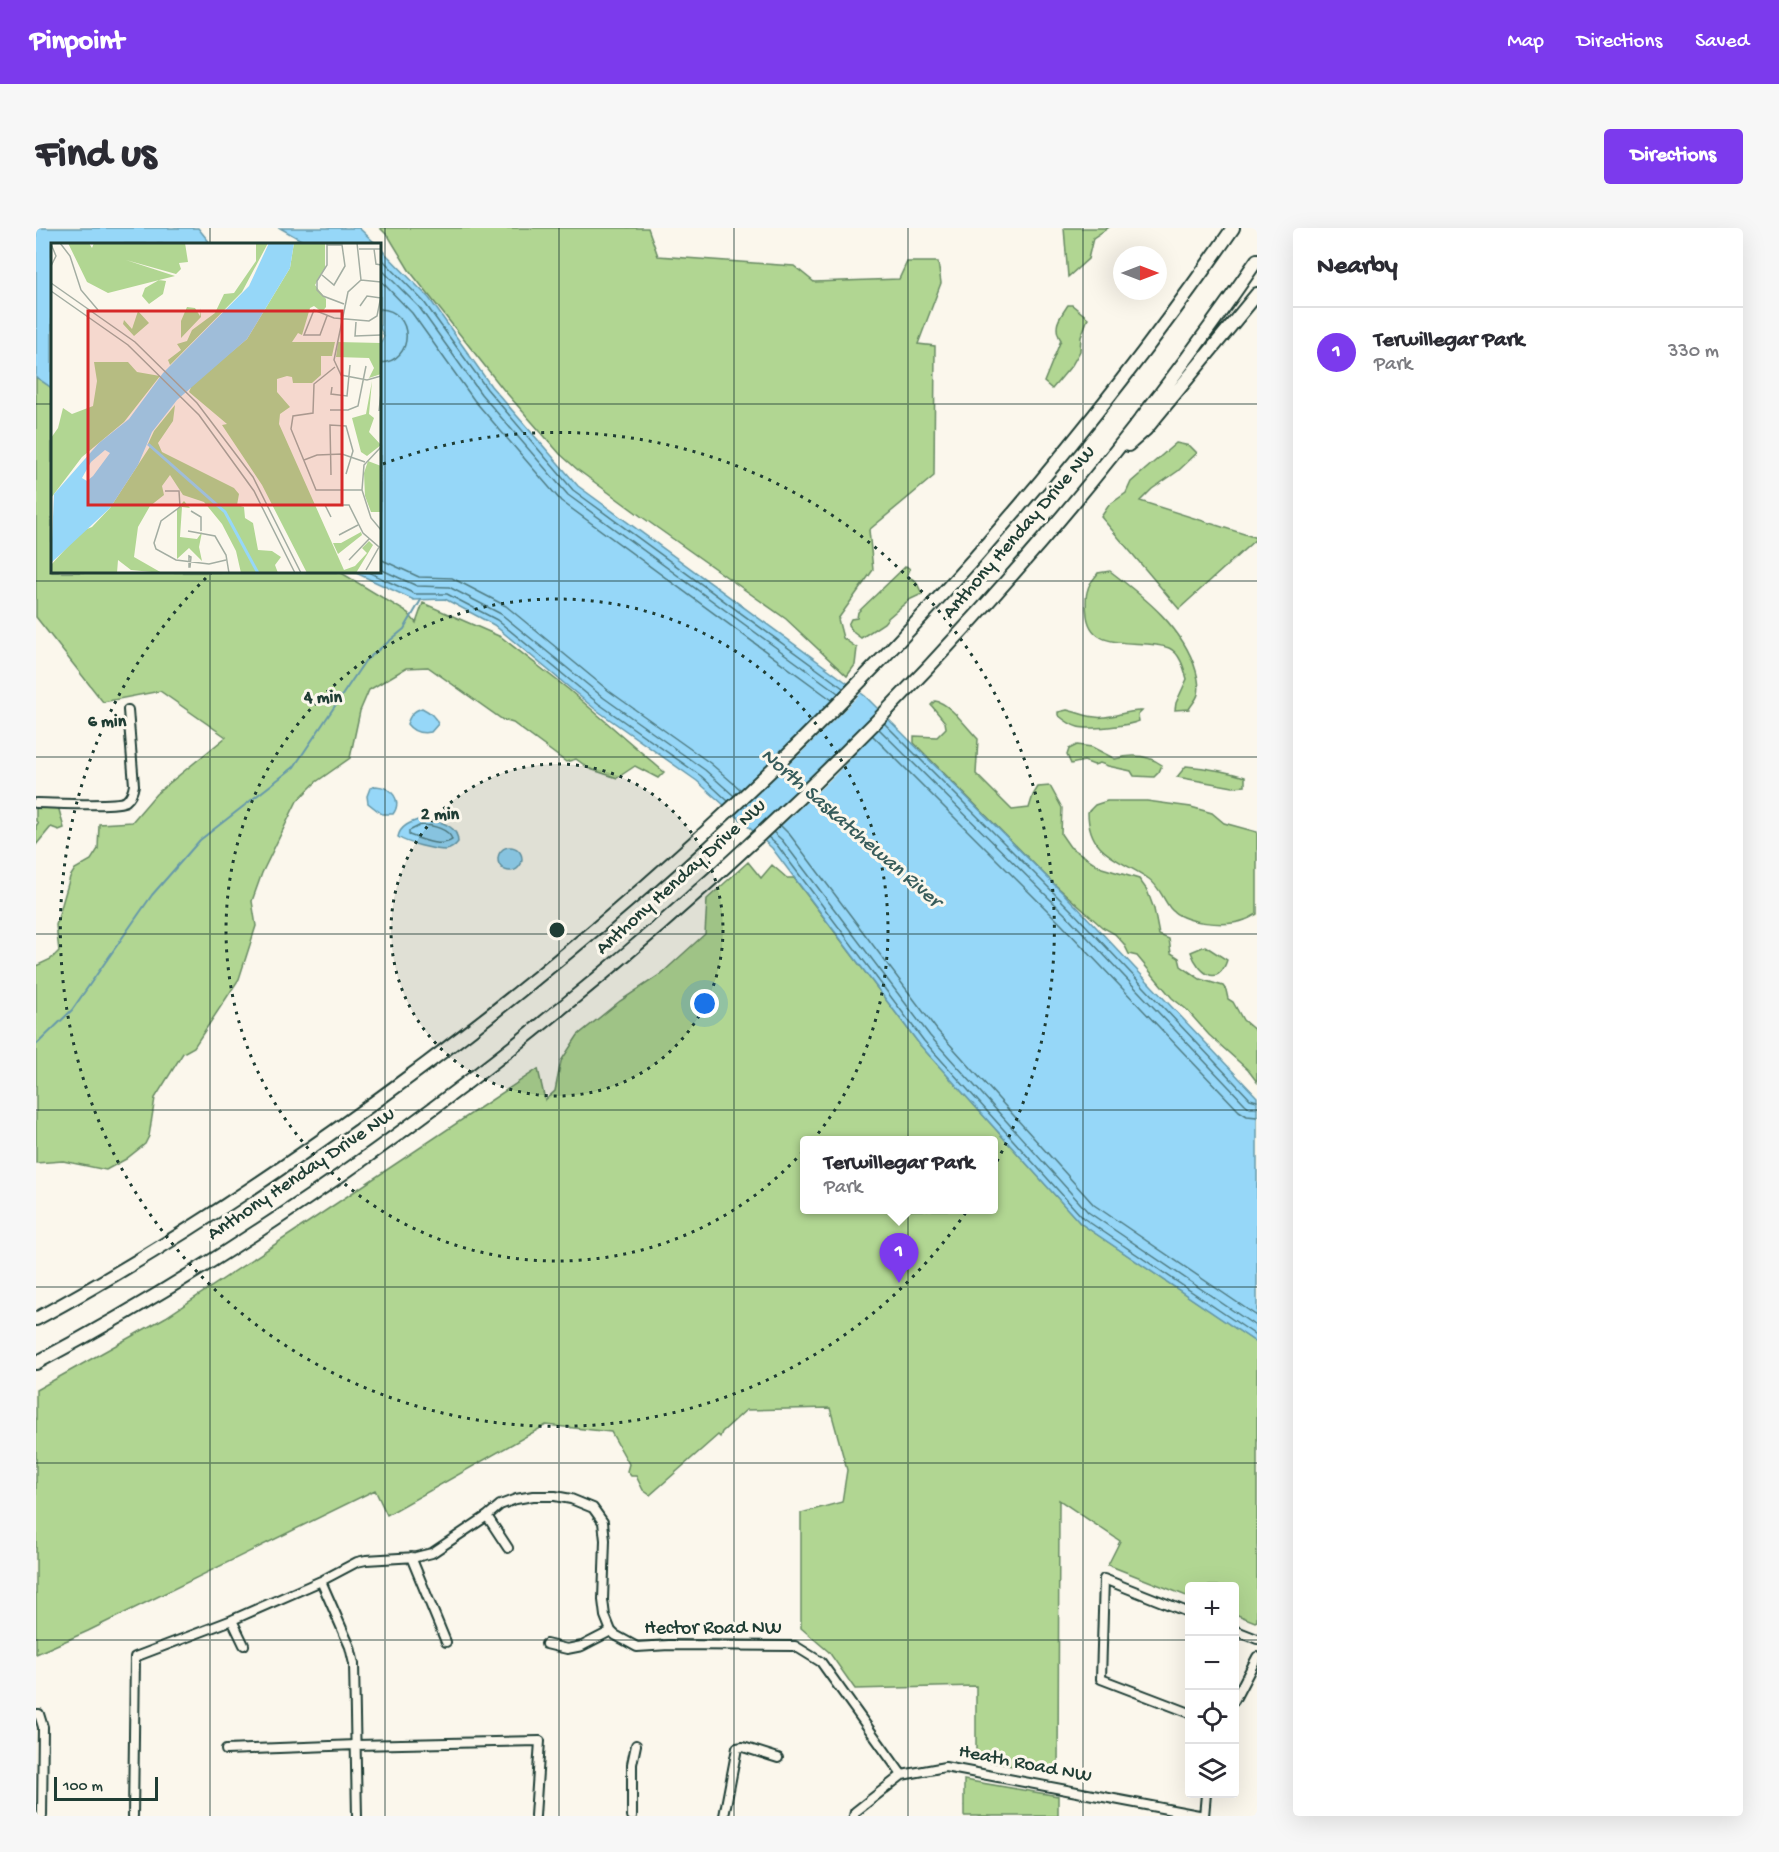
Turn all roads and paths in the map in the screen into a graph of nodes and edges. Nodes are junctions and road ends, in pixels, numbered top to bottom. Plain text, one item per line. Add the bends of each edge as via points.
1 (1233, 228) edge
2 (1257, 260) edge
3 (1257, 294) edge
4 (1098, 472) junction
5 (128, 710) dead end
6 (36, 802) edge
7 (36, 1319) edge
8 (36, 1363) edge
9 (487, 1516) junction
10 (508, 1548) dead end
11 (411, 1557) junction
12 (321, 1581) junction
13 (1185, 1611) edge
14 (232, 1620) junction
15 (610, 1631) junction
16 (1239, 1632) edge
17 (1257, 1639) edge
18 (446, 1642) dead end
19 (546, 1644) dead end
20 (244, 1645) dead end
21 (1257, 1656) edge
22 (1239, 1691) edge
23 (1185, 1711) edge
24 (36, 1714) edge
25 (356, 1745) junction
26 (636, 1745) dead end
27 (226, 1750) dead end
28 (778, 1758) dead end
29 (902, 1775) junction
30 (1206, 1798) edge
31 (42, 1816) edge
32 (133, 1816) edge
33 (357, 1816) edge
34 (536, 1816) edge
35 (632, 1816) edge
36 (724, 1816) edge
37 (854, 1816) edge
38 (1204, 1816) edge

1 - 7 highway, Anthony Henday Drive NW via 1105,402 999,531 797,747 648,885 515,996 311,1148 197,1224
2 - 4 highway, Anthony Henday Drive NW via 1207,333
3 - 4 highway via 1146,429
4 - 8 highway, Anthony Henday Drive NW via 1022,565 901,697 678,912 547,1021 372,1153 213,1260
5 - 6 street via 134,785 128,800 96,804
9 - 10 street
9 - 11 street via 432,1553
9 - 15 street via 500,1505 533,1496 571,1499 593,1508 603,1522 603,1600
11 - 12 street via 357,1562
11 - 18 street
12 - 14 street
12 - 25 street via 354,1664
13 - 23 street via 1104,1579 1101,1679
14 - 20 street
14 - 32 street via 135,1657
15 - 19 street via 582,1646 567,1649
15 - 29 street, Hector Road NW via 637,1647 795,1646 821,1662
16 - 17 street
21 - 22 street
24 - 31 street via 42,1719
25 - 27 street
25 - 33 street
25 - 34 street via 540,1741
26 - 35 street
28 - 36 street via 737,1748
29 - 37 street, Heath Road NW
29 - 38 street, Heath Road NW via 945,1767
30 - 38 street

